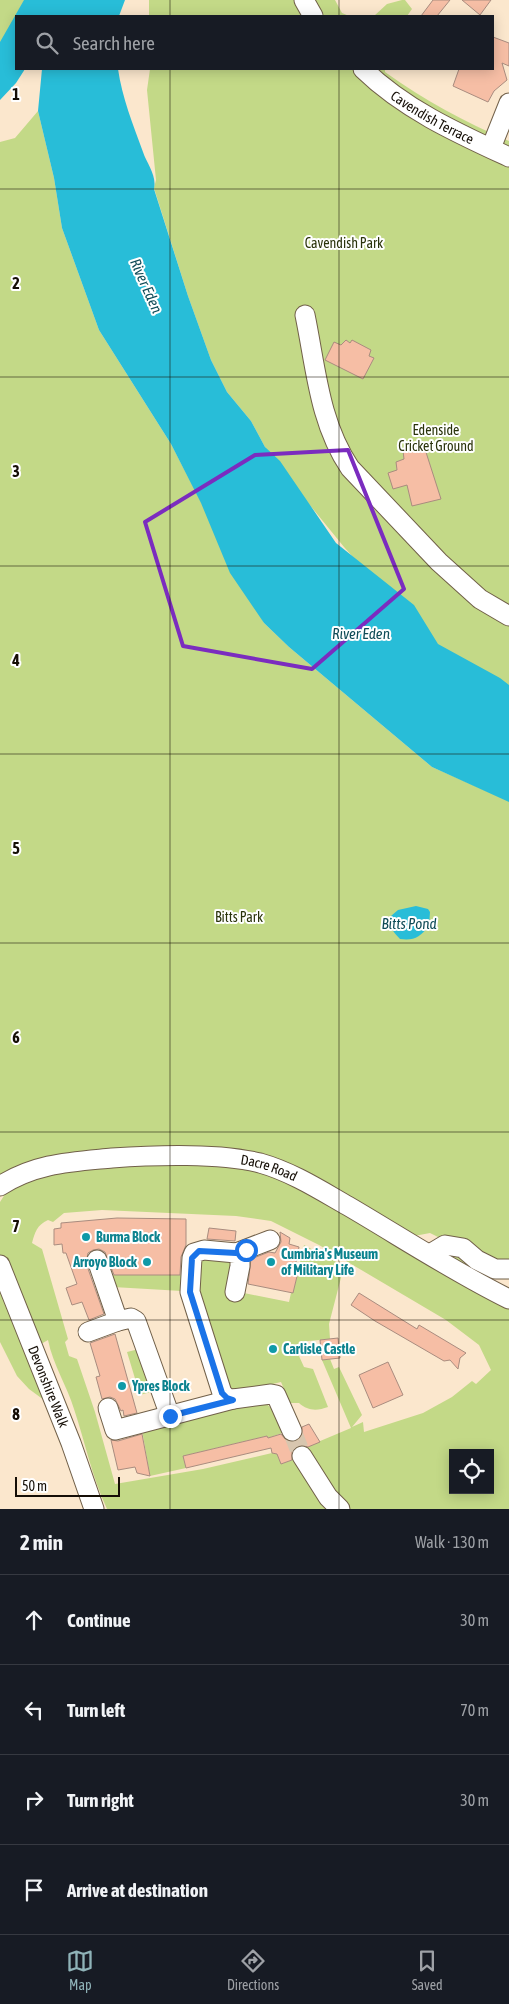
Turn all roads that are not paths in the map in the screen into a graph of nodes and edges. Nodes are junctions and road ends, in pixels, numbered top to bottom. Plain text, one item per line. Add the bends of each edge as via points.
1 (304, 0) edge
2 (312, 15) edge
3 (364, 70) edge
4 (509, 103) edge
5 (491, 148) junction
6 (509, 156) edge
7 (305, 315) dead end
8 (509, 616) edge
9 (0, 1186) edge
10 (270, 1240) dead end
11 (236, 1253) junction
12 (430, 1254) junction
13 (97, 1260) dead end
14 (0, 1265) edge
15 (509, 1270) edge
16 (235, 1292) dead end
17 (509, 1299) edge
18 (118, 1321) junction
19 (88, 1332) dead end
20 (233, 1400) junction
21 (108, 1408) dead end
22 (170, 1416) junction
23 (292, 1431) tunnel mouth
24 (302, 1456) tunnel mouth
25 (337, 1506) edge
26 (94, 1509) edge

1 - 2 street
3 - 5 street, Cavendish Terrace via 406,104
4 - 5 street
5 - 6 street, Cavendish Terrace
7 - 8 street via 327,424 350,468 445,568 480,598
9 - 12 street, Dacre Road via 24,1172 51,1164 129,1157 178,1156 259,1163 302,1180
10 - 11 street
11 - 16 street via 241,1260
11 - 20 street via 204,1250 194,1254 190,1292 222,1393
12 - 15 street via 444,1245 463,1248 495,1269
12 - 17 street, Dacre Road
13 - 18 street
14 - 26 street, Devonshire Walk
18 - 19 street
18 - 22 street via 131,1318 136,1321
20 - 22 street
20 - 23 street via 276,1395
21 - 22 street via 115,1430
24 - 25 street

